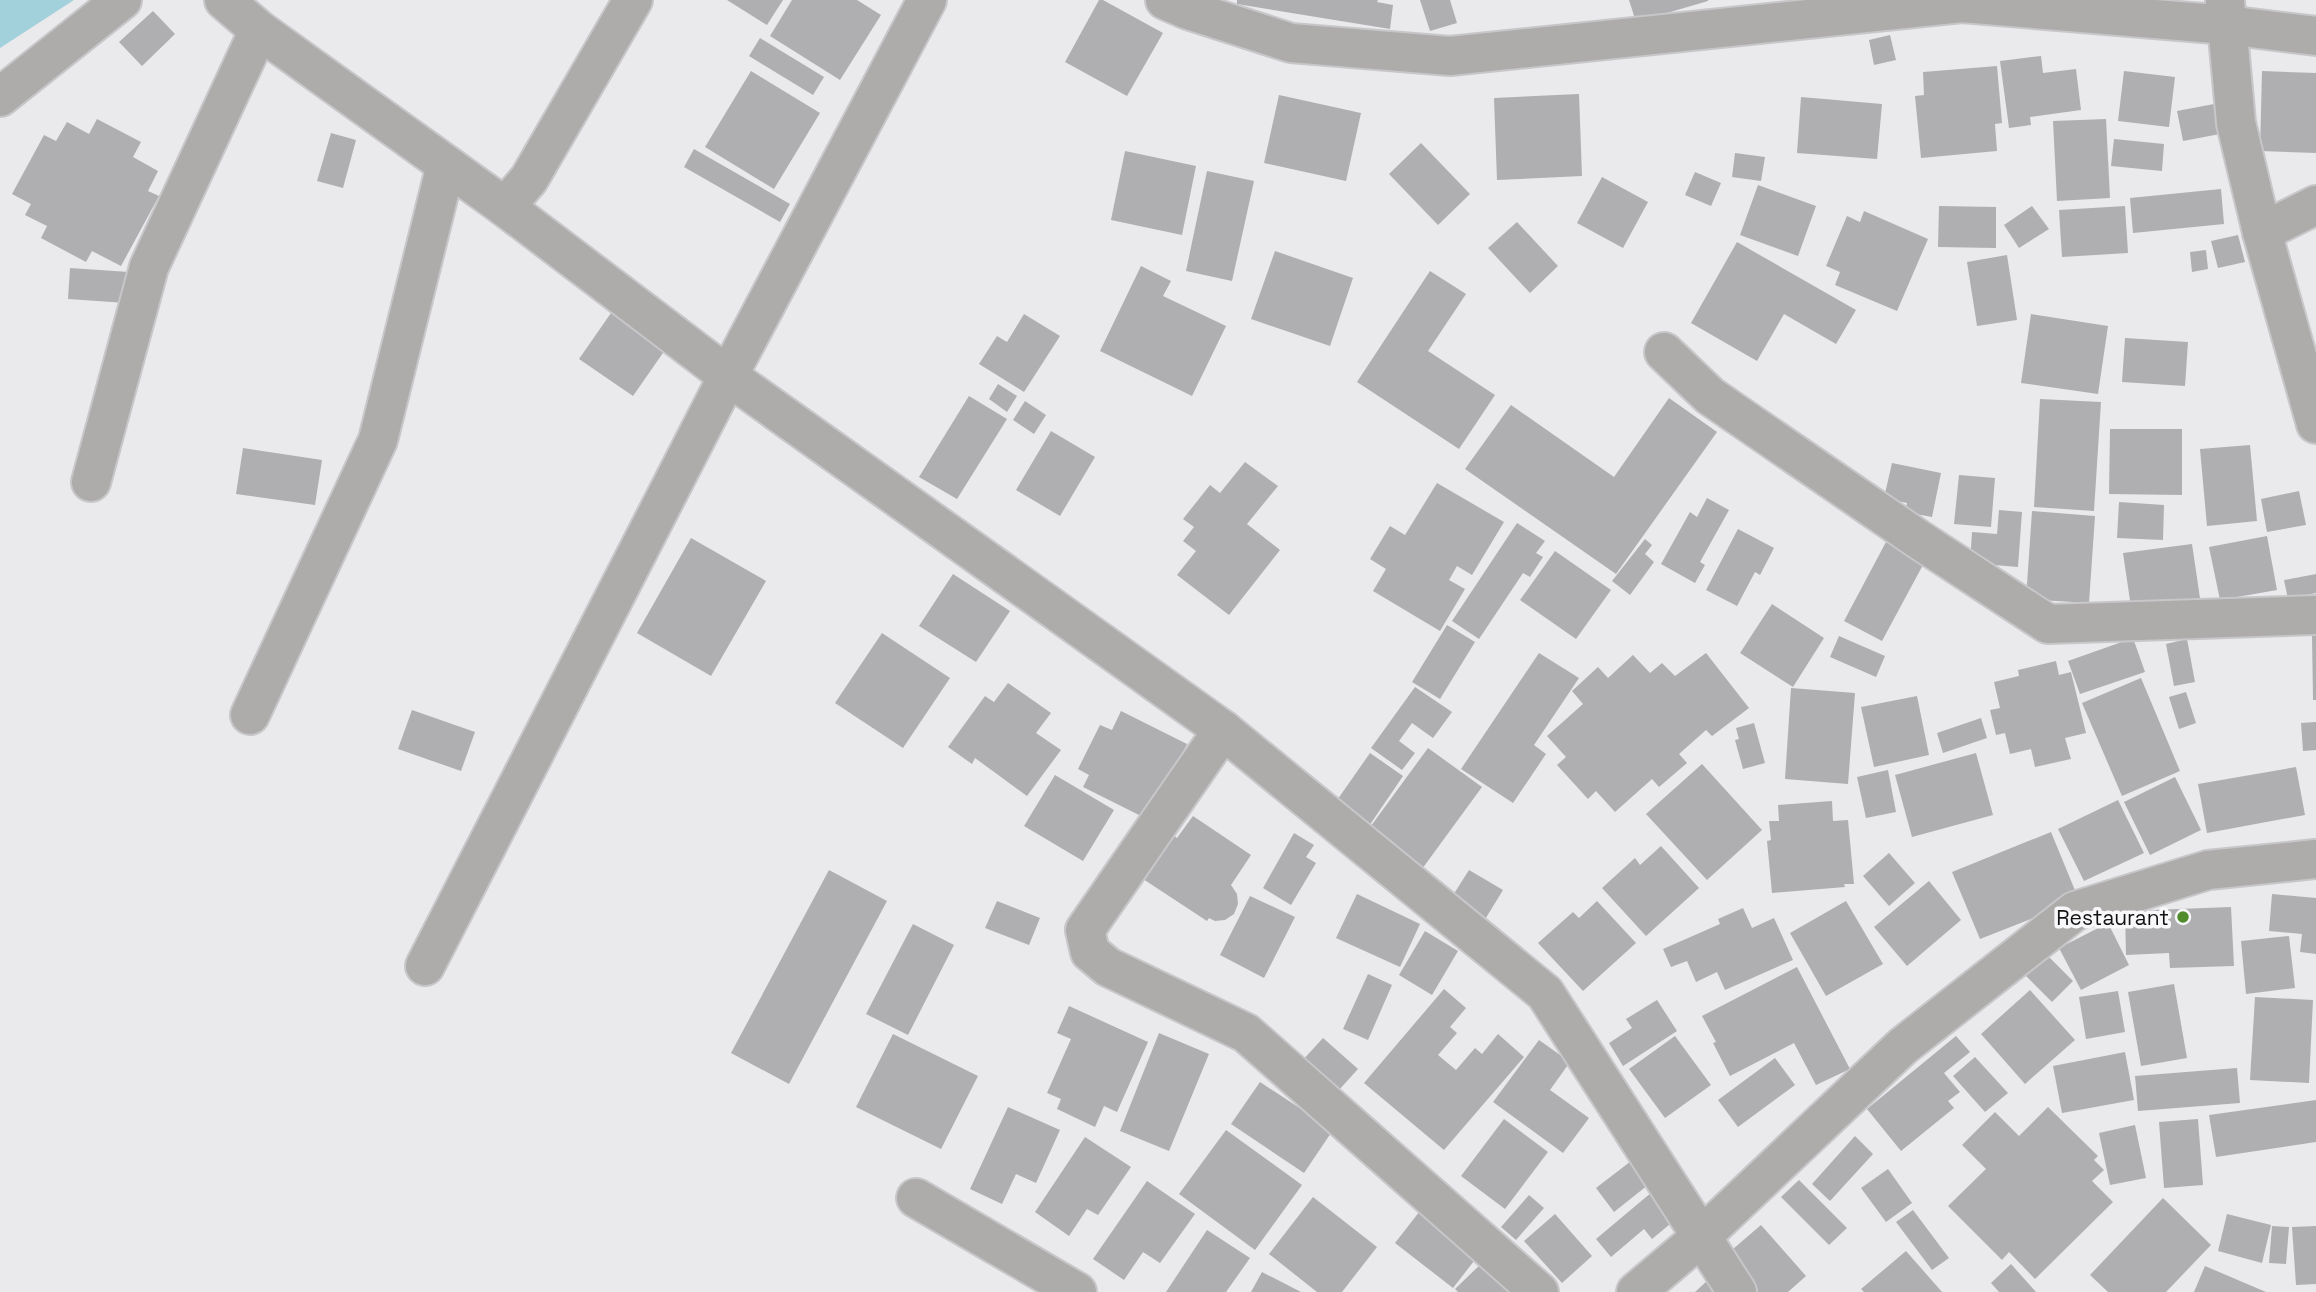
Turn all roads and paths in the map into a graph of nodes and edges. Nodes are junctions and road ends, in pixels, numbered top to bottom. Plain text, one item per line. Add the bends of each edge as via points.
1 (122, 0) edge
2 (224, 0) edge
3 (633, 0) edge
4 (927, 0) edge
5 (1184, 3) edge
6 (2226, 13) edge
7 (259, 30) junction
8 (2316, 36) edge
9 (0, 97) edge
10 (446, 165) junction
11 (2316, 205) edge
12 (505, 207) junction
13 (2262, 232) junction
14 (1664, 352) dead end
15 (728, 376) junction
16 (2316, 424) edge
17 (91, 482) dead end
18 (2316, 615) edge
19 (250, 715) dead end
20 (1223, 730) junction
21 (2316, 859) edge
22 (425, 966) dead end
23 (916, 1198) dead end
24 (1701, 1237) junction
25 (1077, 1292) edge
26 (1539, 1292) edge
27 (1636, 1292) edge
28 (1737, 1292) edge

1 - 9 street
2 - 7 street
3 - 12 street via 529,179
4 - 15 street
5 - 6 street via 1291,43 1450,56 1962,3
6 - 8 street
6 - 13 street via 2236,123
7 - 10 street
7 - 17 street via 149,267
10 - 12 street
10 - 19 street via 378,440
11 - 13 street
12 - 15 street
13 - 16 street
14 - 18 street via 1710,396 2048,624
15 - 20 street
15 - 22 street
20 - 24 street via 1545,993
20 - 26 street via 1085,930 1090,953 1108,967 1246,1033
21 - 24 street via 2208,870 2075,911 1903,1046
23 - 25 street
24 - 27 street
24 - 28 street

